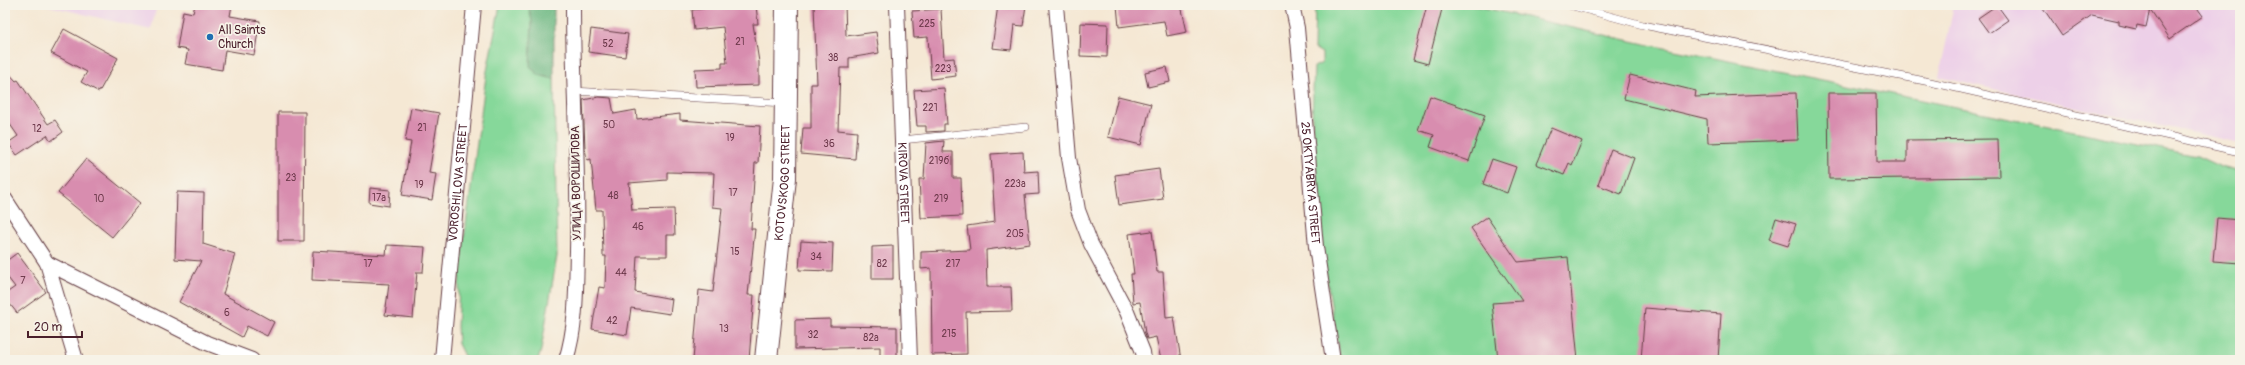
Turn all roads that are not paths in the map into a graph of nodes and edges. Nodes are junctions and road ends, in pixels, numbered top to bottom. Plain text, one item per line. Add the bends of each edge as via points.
1 (474, 5) edge
2 (572, 5) edge
3 (787, 5) edge
4 (897, 5) edge
5 (1056, 5) edge
6 (1292, 5) edge
7 (1569, 5) edge
8 (573, 91) junction
9 (786, 103) junction
10 (1026, 127) dead end
11 (902, 140) junction
12 (2240, 152) edge
13 (5, 199) edge
14 (47, 263) junction
15 (76, 360) edge
16 (252, 360) edge
17 (442, 360) edge
18 (566, 360) edge
19 (766, 360) edge
20 (910, 360) edge
21 (1144, 360) edge
22 (1333, 360) edge

1 - 17 street, VOROSHILOVA STREET
2 - 8 street, УЛИЦА ВОРОШИЛОВА
3 - 9 highway, KOTOVSKOGO STREET
4 - 11 street, KIROVA STREET
5 - 21 street via 1069,158 1078,210 1091,244 1126,312
6 - 22 street, 25 OKTYABRYA STREET via 1297,28 1316,247
7 - 12 lane via 1644,25 1930,82
8 - 9 lane
8 - 18 street, УЛИЦА ВОРОШИЛОВА via 578,213 576,290 573,328
9 - 19 highway, KOTOVSKOGO STREET via 785,178
10 - 11 lane
11 - 20 street, KIROVA STREET
13 - 14 street
14 - 15 street
14 - 16 street via 207,343

